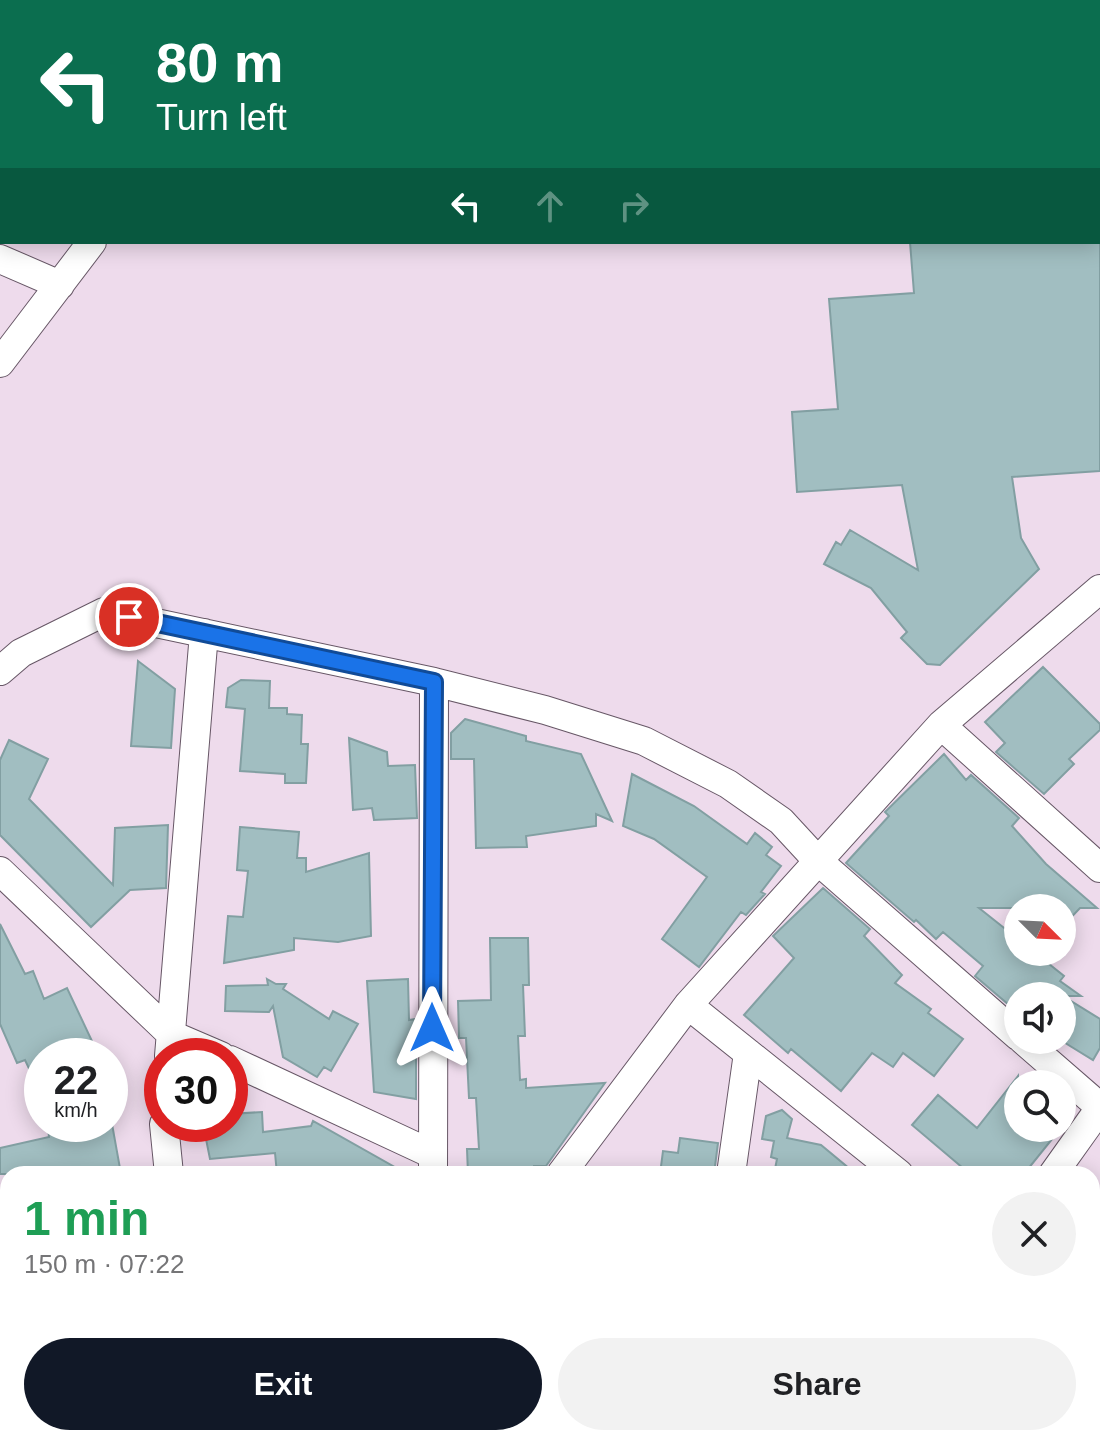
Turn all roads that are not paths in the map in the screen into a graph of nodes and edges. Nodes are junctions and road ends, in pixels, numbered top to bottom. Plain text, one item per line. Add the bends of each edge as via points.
1 (91, 244) edge
2 (0, 259) edge
3 (60, 285) junction
4 (0, 363) edge
5 (1100, 589) edge
6 (204, 633) junction
7 (0, 671) edge
8 (434, 682) junction
9 (941, 725) junction
10 (817, 860) junction
11 (1098, 862) edge
12 (0, 871) edge
13 (688, 1005) junction
14 (1004, 1024) edge
15 (163, 1038) edge
16 (172, 1038) edge
17 (748, 1053) junction
18 (1039, 1054) edge
19 (248, 1069) edge
20 (1100, 1108) edge
21 (166, 1142) edge
22 (432, 1164) edge
23 (168, 1166) edge
24 (567, 1166) edge
25 (732, 1166) edge
26 (889, 1166) edge
27 (1059, 1166) edge

1 - 3 street
2 - 3 street
3 - 4 street
5 - 9 street
6 - 7 street via 104,612 21,653
6 - 8 street
6 - 16 street
8 - 10 street via 644,741 738,791 781,821
8 - 22 street
9 - 10 street
9 - 11 street
10 - 13 street
10 - 14 street
12 - 15 street
13 - 17 street
13 - 24 street
17 - 25 street
17 - 26 street
18 - 20 street
19 - 22 street
20 - 27 street
21 - 23 street

